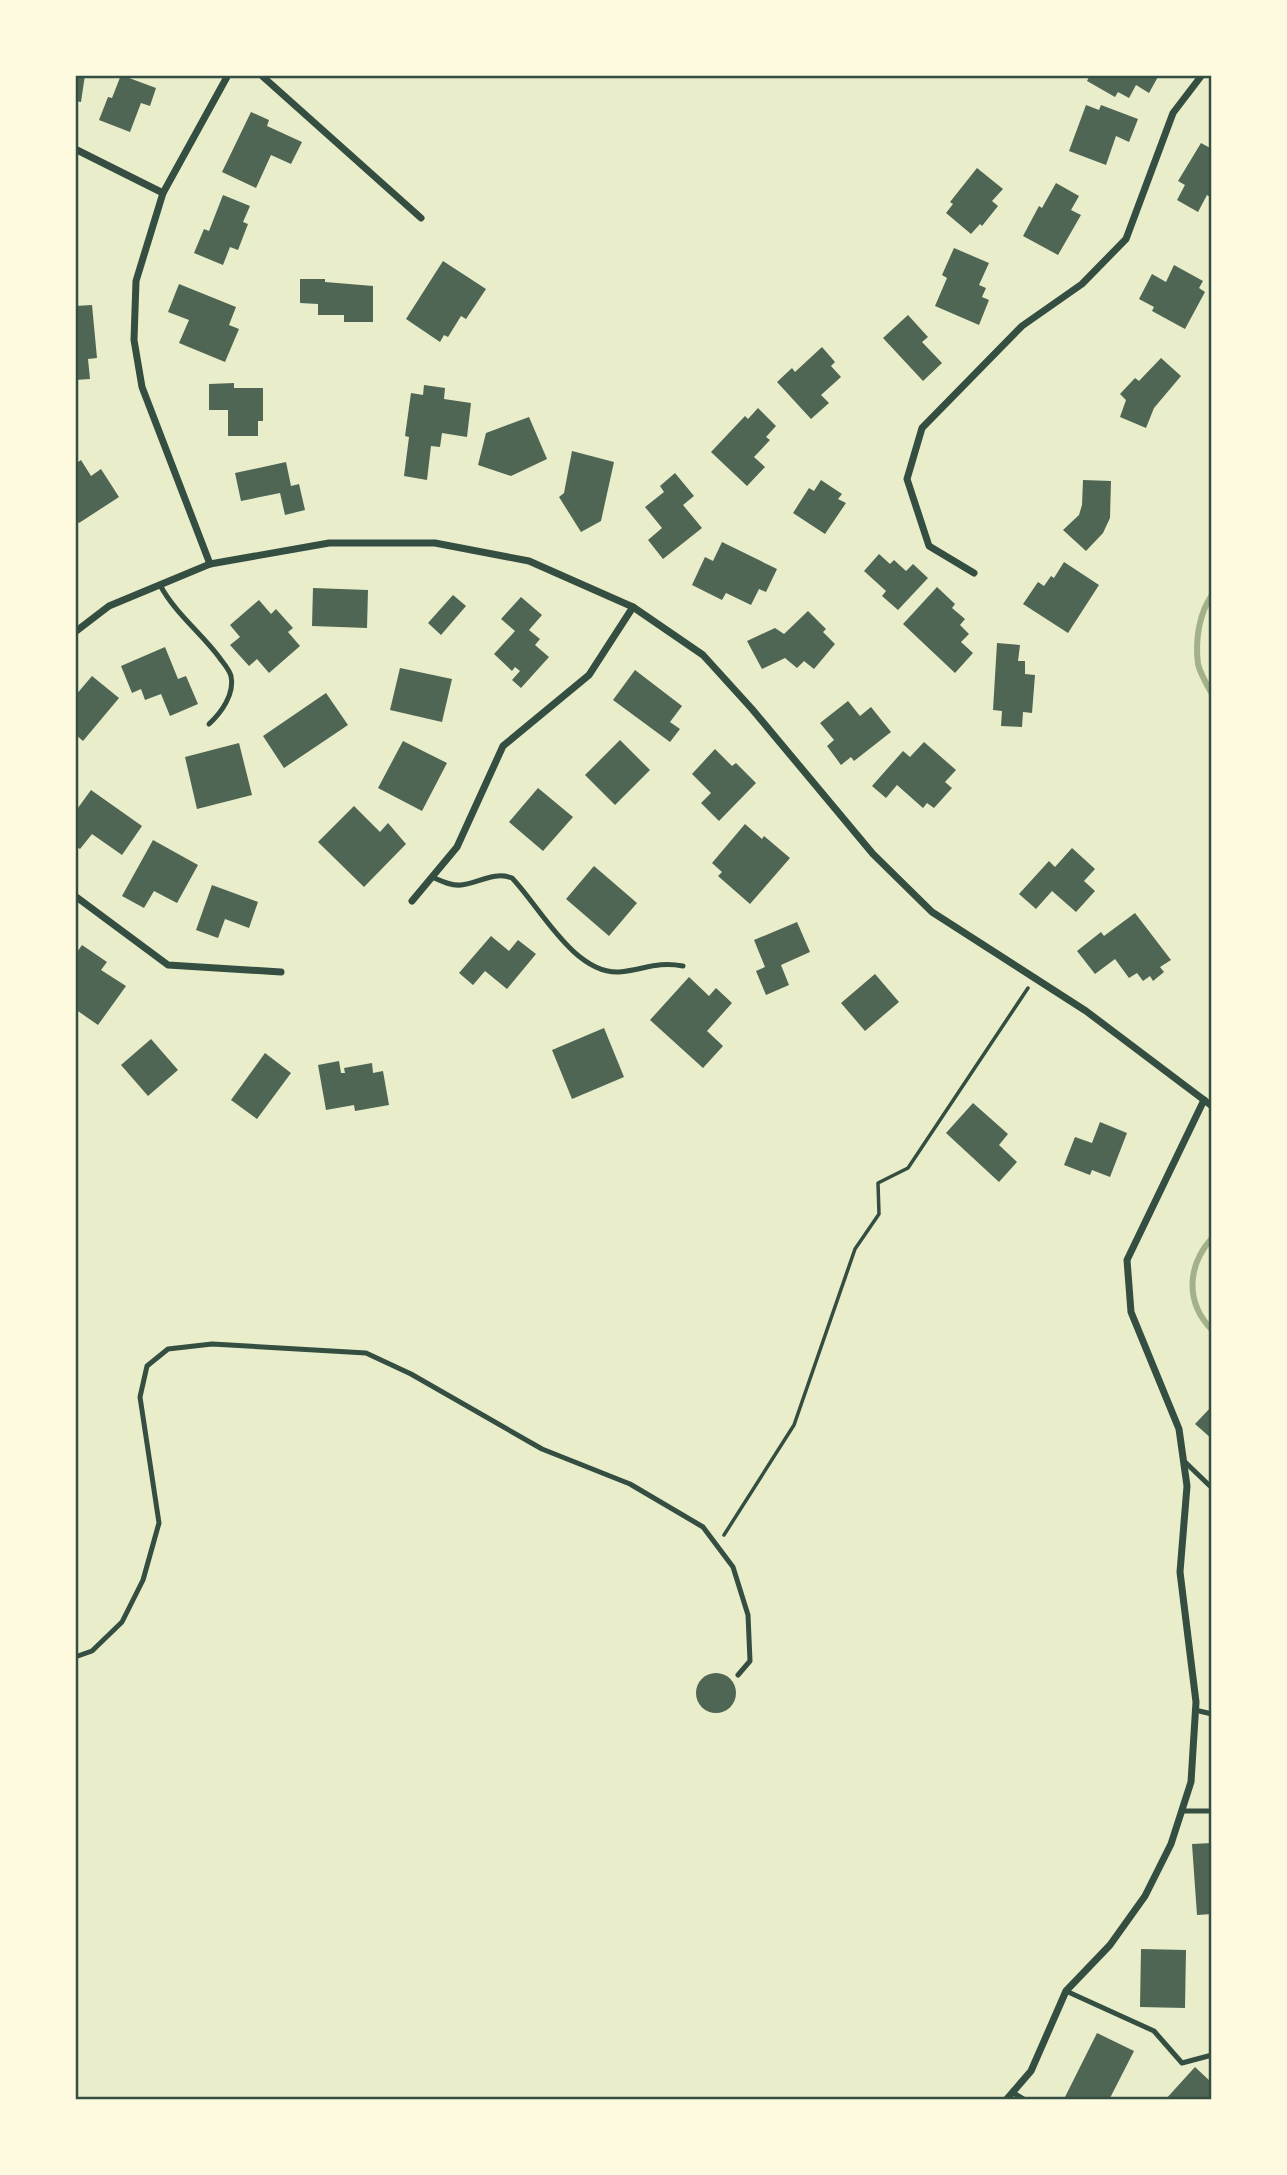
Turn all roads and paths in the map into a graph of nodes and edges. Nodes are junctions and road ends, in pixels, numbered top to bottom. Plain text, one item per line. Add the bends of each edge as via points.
1 (228, 75) edge
2 (261, 75) edge
3 (1202, 75) edge
4 (75, 149) edge
5 (163, 193) junction
6 (421, 218) dead end
7 (210, 564) junction
8 (974, 573) dead end
9 (160, 585) junction
10 (633, 607) junction
11 (75, 632) edge
12 (209, 724) dead end
13 (432, 877) junction
14 (75, 896) edge
15 (412, 901) dead end
16 (683, 966) dead end
17 (281, 972) dead end
18 (1035, 978) junction
19 (1204, 1100) junction
20 (1212, 1106) edge
21 (1183, 1460) junction
22 (1212, 1488) edge
23 (717, 1545) junction
24 (75, 1657) edge
25 (738, 1675) dead end
26 (1195, 1710) junction
27 (1212, 1714) edge
28 (1182, 1811) junction
29 (1212, 1811) edge
30 (1066, 1991) junction
31 (1212, 2055) edge
32 (1013, 2092) junction
33 (1006, 2100) edge
34 (1025, 2100) edge

1 - 5 street
2 - 6 street
3 - 8 street via 1173,113 1126,239 1083,284 1022,326 922,428 907,479 929,546
4 - 5 street
5 - 7 street via 135,281 134,340 142,387
7 - 9 street
7 - 10 street via 329,543 435,544 529,561
9 - 11 street via 109,606
9 - 12 lane via 231,675 226,703
10 - 13 street via 589,675 503,746 457,847
10 - 18 street via 703,656 873,854 932,912
13 - 15 street
13 - 16 lane via 458,885 496,876 512,878 572,951 606,970 620,972 666,962
14 - 17 street via 168,965
18 - 19 street via 1086,1010
18 - 23 path via 908,1168 878,1183 879,1214 855,1250 794,1425
19 - 20 street
19 - 21 street via 1127,1260 1131,1312 1179,1429
21 - 22 lane
21 - 26 street via 1186,1486 1180,1572
23 - 24 lane via 703,1527 630,1484 542,1449 366,1353 212,1344 168,1349 147,1366 140,1398 159,1523 143,1580 122,1622 92,1651
23 - 25 lane via 733,1567 748,1615 750,1661
26 - 27 lane
26 - 28 street via 1191,1782
28 - 29 lane
28 - 30 street via 1145,1896 1110,1945
30 - 31 lane via 1154,2032 1182,2063
30 - 32 street via 1031,2071
32 - 33 street
32 - 34 lane

